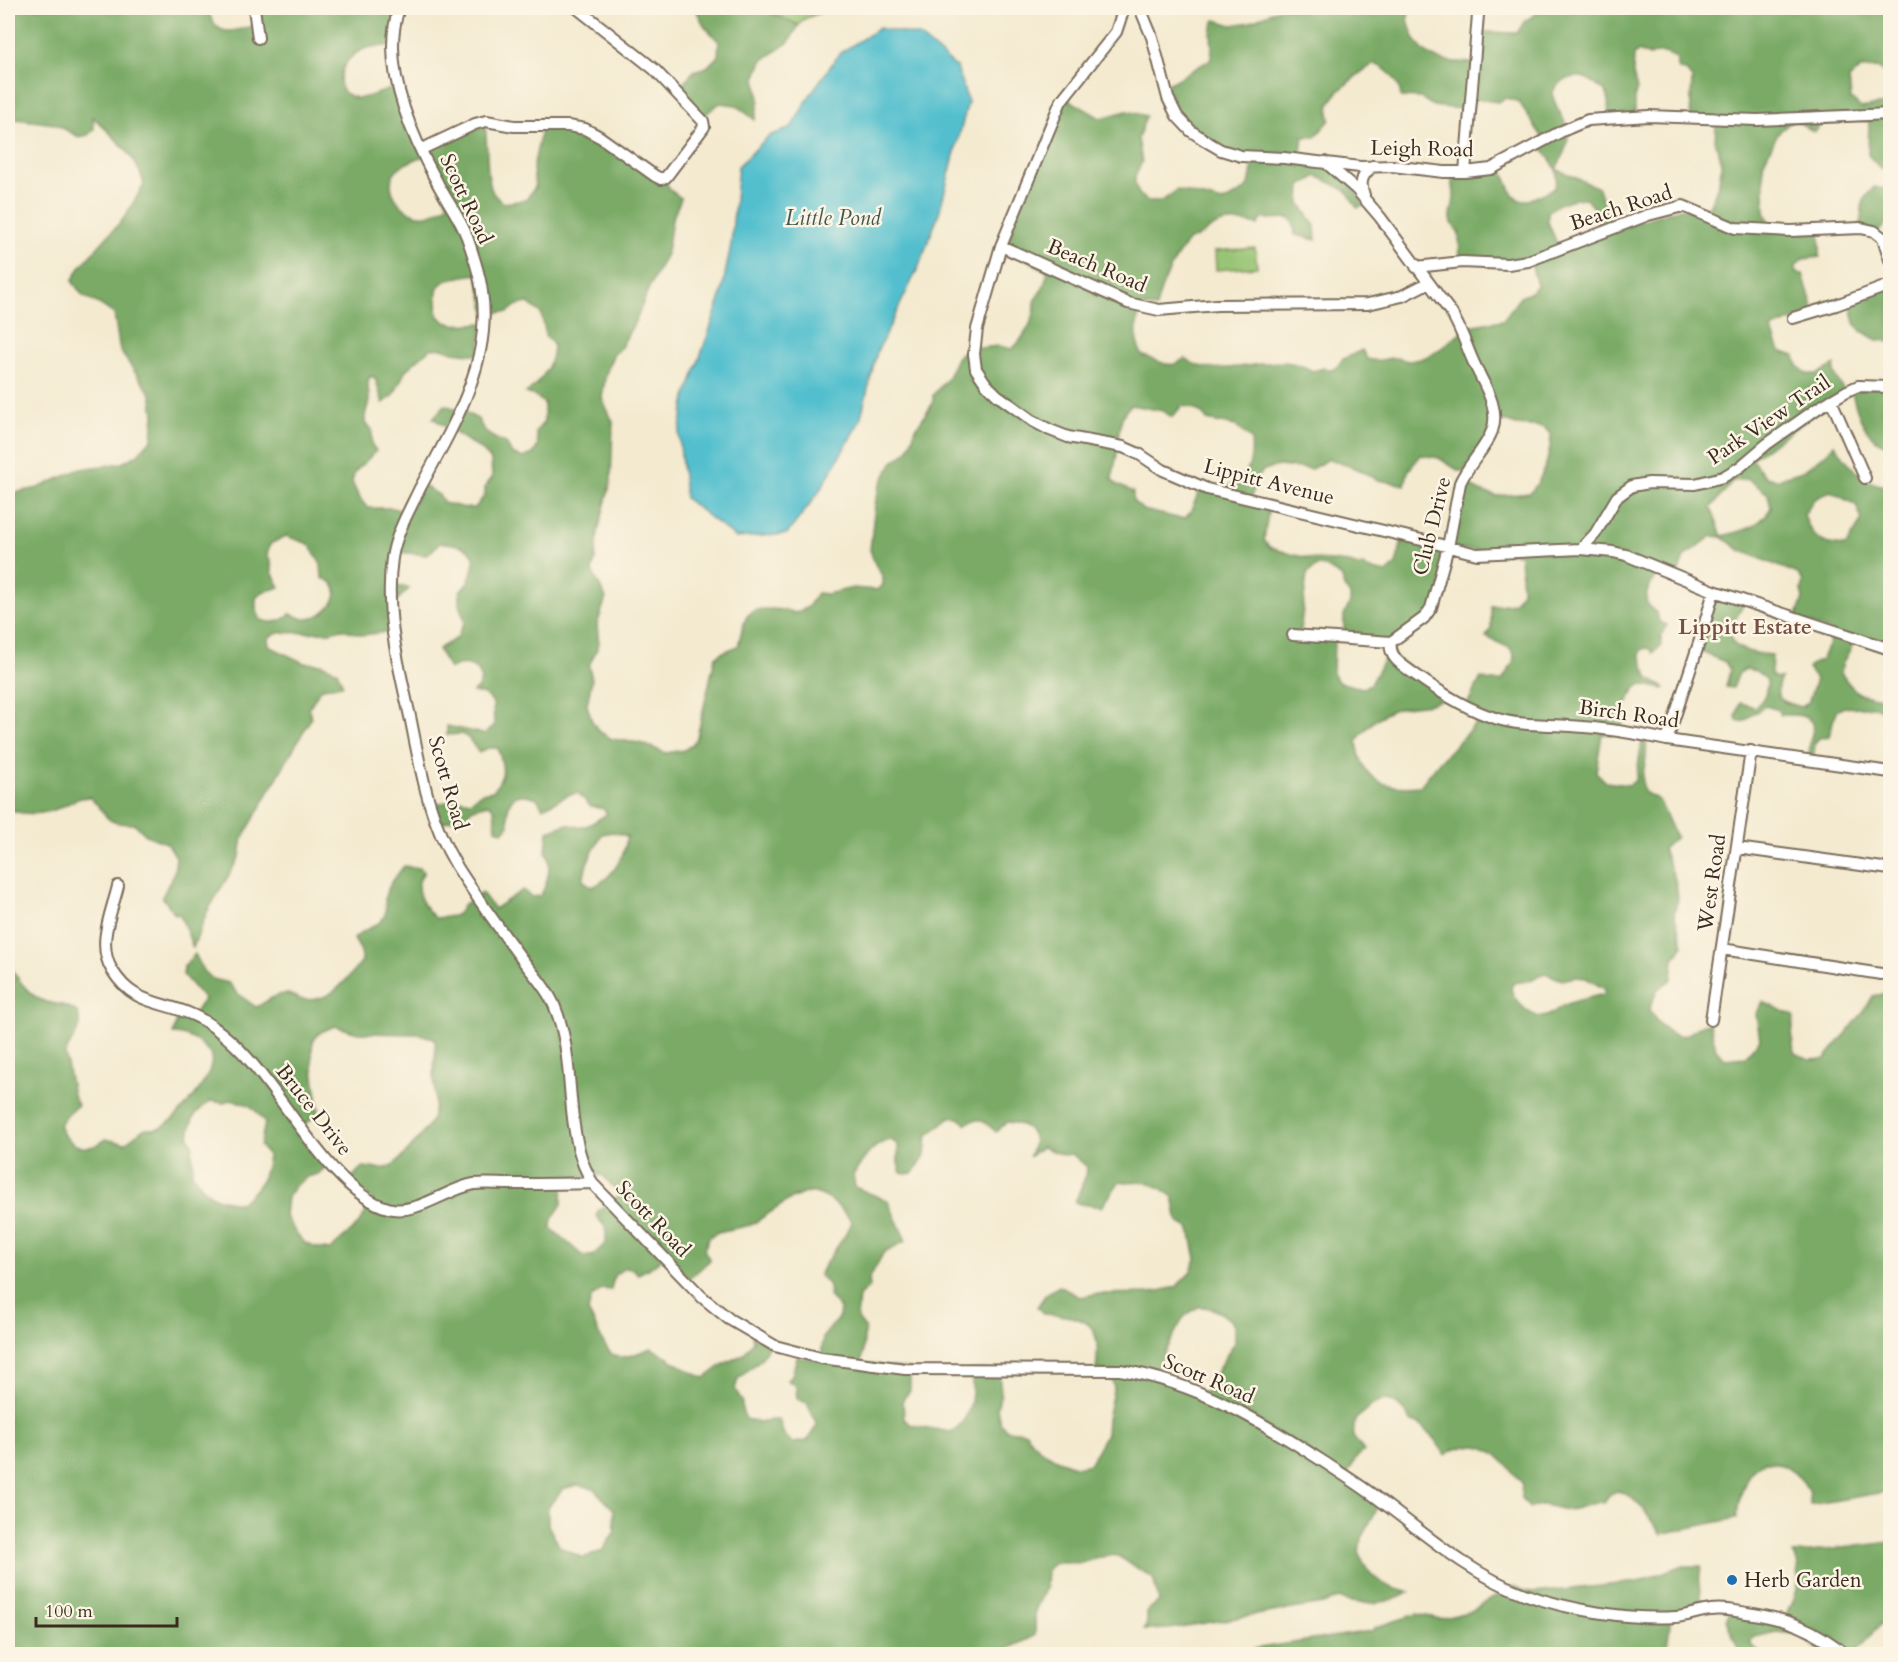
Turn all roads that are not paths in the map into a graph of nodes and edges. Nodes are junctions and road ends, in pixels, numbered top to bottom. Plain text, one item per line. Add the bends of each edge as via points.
1 (254, 8) edge
2 (399, 8) edge
3 (577, 8) edge
4 (1124, 8) edge
5 (1140, 8) edge
6 (1478, 15) dead end
7 (258, 38) dead end
8 (1890, 114) edge
9 (422, 149) junction
10 (1325, 162) junction
11 (1373, 166) junction
12 (1465, 172) junction
13 (1368, 203) junction
14 (1001, 246) junction
15 (1890, 260) edge
16 (1416, 267) junction
17 (1428, 283) junction
18 (1890, 285) edge
19 (1793, 318) dead end
20 (1890, 387) edge
21 (1831, 400) junction
22 (1865, 478) dead end
23 (1448, 547) junction
24 (1581, 549) junction
25 (1714, 591) junction
26 (1293, 635) dead end
27 (1391, 642) junction
28 (1890, 650) edge
29 (1667, 740) junction
30 (1751, 752) junction
31 (1890, 772) edge
32 (1737, 848) junction
33 (1890, 869) edge
34 (118, 886) dead end
35 (1722, 949) junction
36 (1881, 974) dead end
37 (1711, 1020) dead end
38 (592, 1183) junction
39 (1845, 1654) edge

1 - 7 street
2 - 9 street, Scott Road via 392,37 395,70 402,102
3 - 9 street via 654,69 703,121 704,127 666,177 661,179 644,169 600,136 568,126 514,126 486,121
4 - 14 street, Lippitt Avenue via 1116,32 1061,101
5 - 10 street, Leigh Road via 1168,98 1191,131 1230,154
6 - 12 street
8 - 12 street, Leigh Road via 1750,120 1649,116 1588,120 1491,169
9 - 38 street, Scott Road via 467,236 483,293 483,326 469,387 393,551 393,640 427,797 439,831 472,889 553,1000 561,1023 576,1135
10 - 11 street, Leigh Road
10 - 13 street, Club Drive
11 - 12 street, Leigh Road
11 - 13 street, Club Drive via 1365,172 1361,185
13 - 16 street, Club Drive
14 - 17 street, Beach Road via 1128,303 1159,310 1368,304 1402,296
14 - 23 street, Lippitt Avenue via 977,329 976,369 997,395 1033,421 1068,437 1123,447 1207,489
15 - 16 street, Beach Road via 1883,238 1874,231 1735,228 1683,206 1648,215 1528,261
16 - 17 street, Club Drive
17 - 23 street, Club Drive via 1462,330 1494,415 1491,433 1460,483
18 - 19 street
20 - 21 street, Park View Trail via 1858,386
21 - 22 street
21 - 24 street, Park View Trail via 1723,477 1695,484 1632,486 1617,497
23 - 24 street, Lippitt Avenue via 1477,554
23 - 27 street, Club Drive via 1431,608 1424,618
24 - 25 street, Lippitt Avenue via 1626,555
25 - 28 street, Lippitt Avenue
25 - 29 street
26 - 27 street
27 - 29 street, Birch Road via 1391,653 1397,660 1440,692 1473,710 1512,722 1589,727
29 - 30 street, Birch Road
30 - 31 street, Birch Road
30 - 32 street, West Road
32 - 33 street
32 - 35 street, West Road
34 - 38 street, Bruce Drive via 105,949 111,969 122,983 143,999 192,1014 226,1038 259,1071 332,1167 373,1201 398,1210 475,1184
35 - 36 street
35 - 37 street, West Road
38 - 39 street, Scott Road via 702,1297 729,1319 775,1346 821,1358 905,1369 1120,1370 1146,1374 1193,1389 1288,1438 1375,1496 1461,1562 1509,1588 1615,1616 1676,1617 1712,1610 1788,1620 1807,1627

